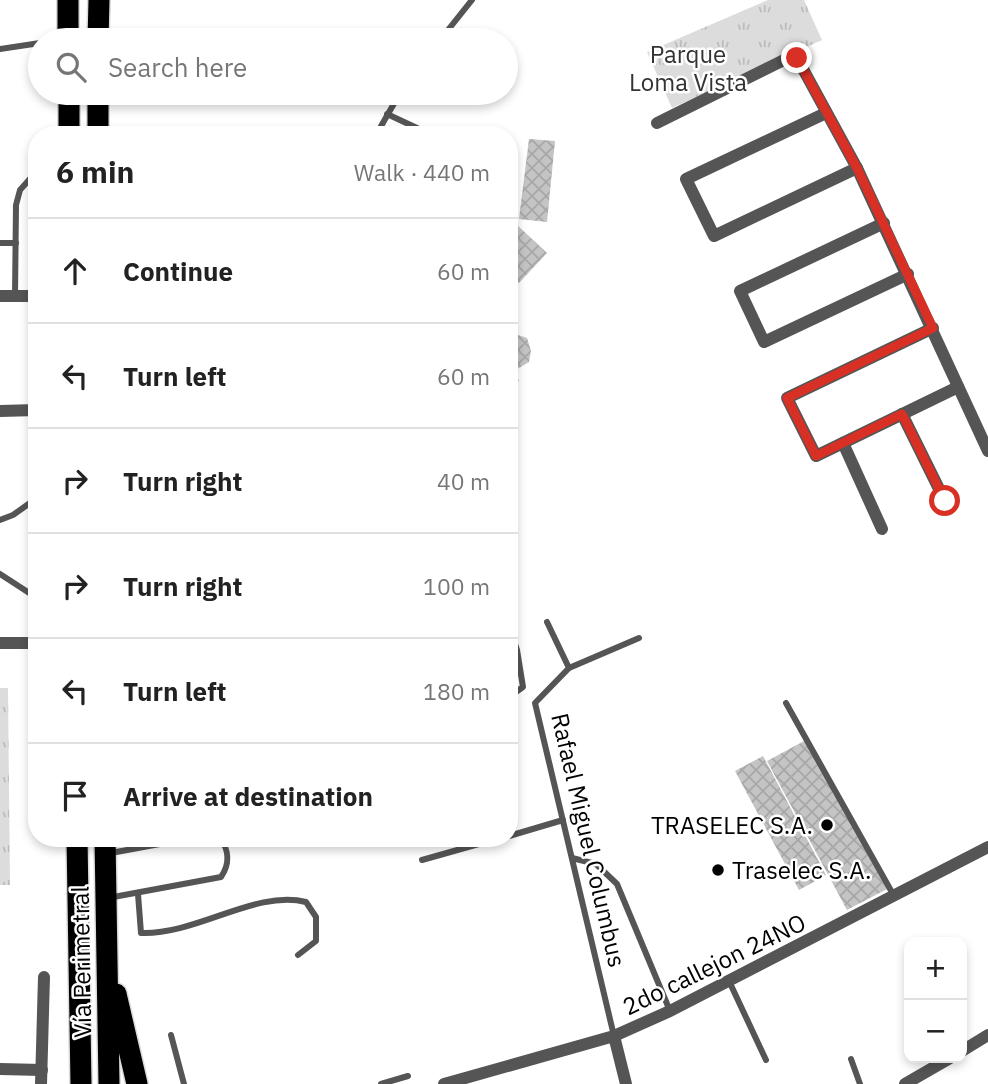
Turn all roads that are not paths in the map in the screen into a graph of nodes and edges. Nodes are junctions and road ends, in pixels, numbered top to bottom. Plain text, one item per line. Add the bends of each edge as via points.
1 (68, 0) edge
2 (99, 0) edge
3 (472, 0) edge
4 (65, 28) edge
5 (98, 28) edge
6 (450, 28) edge
7 (28, 44) edge
8 (0, 48) edge
9 (69, 105) edge
10 (98, 105) edge
11 (393, 105) edge
12 (826, 113) junction
13 (387, 114) junction
14 (657, 122) dead end
15 (69, 126) edge
16 (98, 126) edge
17 (381, 126) edge
18 (413, 126) edge
19 (857, 168) junction
20 (28, 180) edge
21 (884, 223) junction
22 (0, 243) edge
23 (16, 243) junction
24 (908, 274) junction
25 (0, 296) edge
26 (15, 296) junction
27 (28, 296) edge
28 (933, 328) junction
29 (958, 387) junction
30 (28, 410) edge
31 (0, 411) edge
32 (902, 414) junction
33 (843, 443) junction
34 (988, 452) edge
35 (945, 501) dead end
36 (28, 503) edge
37 (0, 520) edge
38 (882, 529) dead end
39 (0, 574) edge
40 (28, 592) edge
41 (547, 622) dead end
42 (639, 638) dead end
43 (0, 643) edge
44 (28, 643) edge
45 (518, 665) edge
46 (569, 668) junction
47 (518, 691) edge
48 (786, 703) dead end
49 (563, 820) junction
50 (518, 832) edge
51 (77, 847) edge
52 (105, 847) edge
53 (224, 847) edge
54 (468, 847) edge
55 (988, 847) edge
56 (572, 858) junction
57 (422, 860) dead end
58 (138, 894) junction
59 (894, 896) junction
60 (106, 899) junction
61 (298, 955) dead end
62 (108, 957) junction
63 (44, 977) dead end
64 (729, 981) junction
65 (670, 1011) junction
66 (170, 1035) dead end
67 (988, 1035) edge
68 (614, 1036) junction
69 (967, 1048) edge
70 (851, 1059) dead end
71 (766, 1060) dead end
72 (941, 1063) edge
73 (0, 1069) edge
74 (42, 1070) junction
75 (408, 1076) dead end
76 (41, 1084) edge
77 (81, 1084) edge
78 (108, 1084) edge
79 (137, 1084) edge
80 (184, 1084) edge
81 (381, 1084) edge
82 (444, 1084) edge
83 (626, 1084) edge
84 (860, 1084) edge
85 (905, 1084) edge

1 - 4 highway
2 - 5 highway
3 - 6 lane
7 - 8 lane
9 - 15 highway
10 - 16 highway
11 - 13 lane
12 - 14 street via 801,63 792,56
12 - 19 street
12 - 19 street via 686,179 714,236
13 - 17 lane
13 - 18 lane
19 - 21 street
20 - 23 lane via 19,190 16,205
21 - 24 street
21 - 24 street via 740,291 765,342
22 - 23 lane
23 - 26 lane
24 - 28 street
25 - 26 street
26 - 27 street
28 - 29 street
28 - 33 street via 787,398 816,456
29 - 32 street
29 - 34 street
30 - 31 street
32 - 33 street
32 - 35 street
33 - 38 street
36 - 37 lane
39 - 40 lane
41 - 46 lane
42 - 46 lane
43 - 44 street
45 - 47 lane via 523,687
46 - 49 lane, Rafael Miguel Columbus via 535,703
48 - 59 lane
49 - 50 lane
49 - 56 lane, Rafael Miguel Columbus
51 - 77 highway, Vía Perimetral
52 - 60 highway, Vía Perimetral
53 - 58 lane via 226,869 221,877
54 - 57 lane
55 - 59 street, 2do callejon 24NO
56 - 65 lane via 596,864 617,884
56 - 68 lane, Rafael Miguel Columbus
58 - 60 lane
58 - 61 lane via 141,933 184,930 267,901 290,898 306,902 316,916 316,941
59 - 64 street, 2do callejon 24NO
60 - 62 highway, Vía Perimetral
62 - 78 highway, Vía Perimetral
62 - 79 highway
63 - 74 street
64 - 65 street, 2do callejon 24NO
64 - 71 lane
65 - 68 street, 2do callejon 24NO
66 - 80 lane
67 - 69 street
68 - 82 street, 2do callejon 24NO
68 - 83 street, Rafael Miguel Columbus
70 - 84 lane
72 - 85 street
73 - 74 street
74 - 76 street
75 - 81 lane

